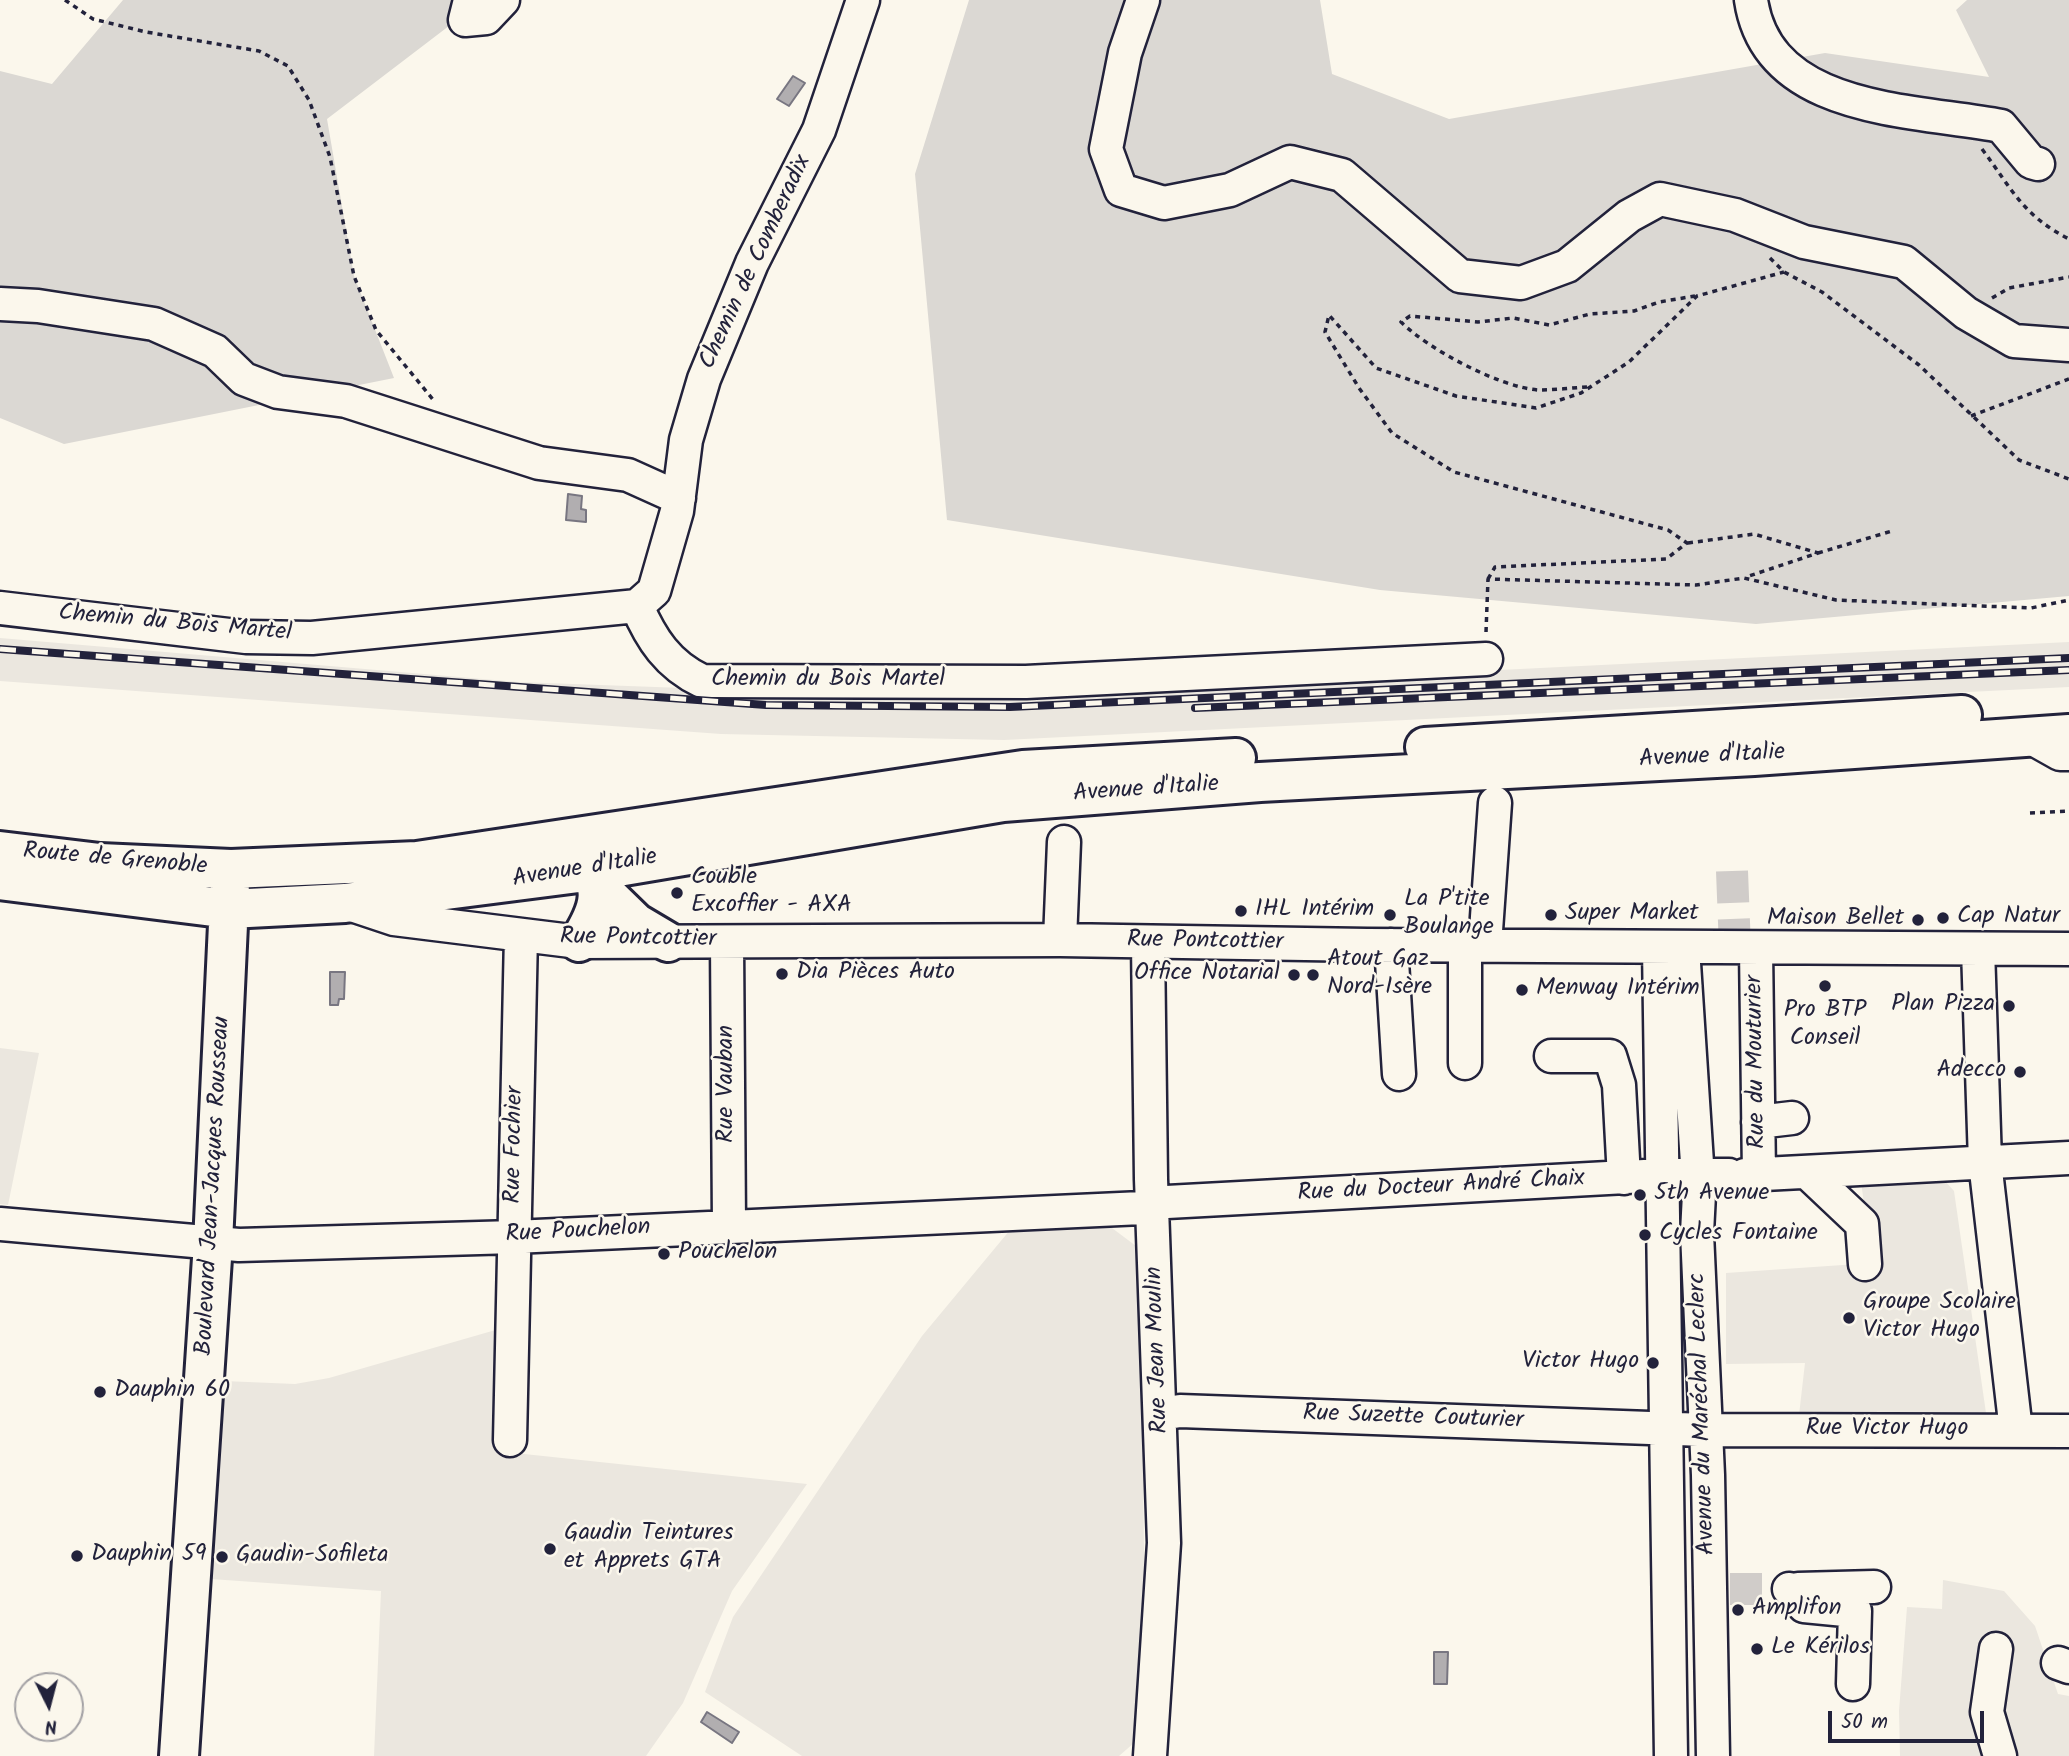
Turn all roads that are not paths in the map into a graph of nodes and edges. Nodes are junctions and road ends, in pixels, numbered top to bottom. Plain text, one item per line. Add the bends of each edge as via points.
1 (470, 0) edge
2 (503, 0) edge
3 (863, 0) edge
4 (1143, 0) edge
5 (1751, 0) edge
6 (2038, 164) dead end
7 (0, 304) edge
8 (2069, 345) edge
9 (679, 498) junction
10 (637, 606) junction
11 (0, 608) edge
12 (1486, 659) road end
13 (2069, 708) edge
14 (2069, 734) edge
15 (2028, 736) junction
16 (2069, 754) edge
17 (1495, 803) dead end
18 (1064, 842) dead end
19 (0, 851) edge
20 (591, 865) junction
21 (231, 869) junction
22 (0, 880) edge
23 (345, 903) junction
24 (229, 909) junction
25 (521, 935) junction
26 (1060, 940) junction
27 (579, 942) junction
28 (668, 942) junction
29 (727, 942) junction
30 (1148, 943) junction
31 (1391, 945) junction
32 (1475, 945) junction
33 (1671, 947) junction
34 (1756, 949) junction
35 (1978, 949) junction
36 (2069, 949) edge
37 (1551, 1056) dead end
38 (1465, 1063) dead end
39 (1399, 1074) dead end
40 (1792, 1118) dead end
41 (1758, 1122) junction
42 (2069, 1158) edge
43 (1985, 1162) junction
44 (1807, 1172) junction
45 (1664, 1175) junction
46 (1745, 1175) junction
47 (1624, 1178) junction
48 (1698, 1185) junction
49 (1152, 1205) junction
50 (0, 1224) edge
51 (729, 1225) junction
52 (514, 1237) junction
53 (213, 1243) junction
54 (1865, 1264) dead end
55 (1161, 1413) junction
56 (1704, 1416) junction
57 (1666, 1429) junction
58 (2017, 1431) junction
59 (2068, 1432) edge
60 (510, 1440) dead end
61 (1874, 1587) dead end
62 (1996, 1649) dead end
63 (1853, 1684) dead end
64 (179, 1756) edge
65 (1150, 1756) edge
66 (1671, 1756) edge
67 (1713, 1756) edge
68 (2000, 1756) edge

1 - 2 street via 465,20 486,18
3 - 9 street, Chemin de Comberadix via 819,130 752,263 704,379 686,440
4 - 8 street via 1125,52 1106,149 1121,190 1164,203 1230,190 1290,162 1342,175 1460,276 1521,283 1567,266 1629,216 1660,199 1735,215 1804,242 1904,262 1966,313 2014,341
5 - 6 street via 1763,39 1774,55 1811,86 1900,111 2001,126 2031,162
7 - 9 street via 154,324 215,351 244,379 278,392 346,401 539,463 628,475
9 - 10 street, Chemin de Comberadix via 654,591
10 - 11 street, Chemin du Bois Martel via 312,638 246,637
10 - 12 street, Chemin du Bois Martel via 649,634 679,670 702,681 1026,682
13 - 20 main road, Avenue d'Italie via 1023,770 894,787
14 - 15 main road, Avenue d'Italie
15 - 16 street via 2060,754
15 - 20 main road, Avenue d'Italie via 1003,802
17 - 32 street
18 - 26 street
19 - 21 main road, Route de Grenoble via 100,863
20 - 21 main road, Avenue d'Italie via 417,861
20 - 23 main road, Avenue d'Italie
20 - 27 main road via 595,914
20 - 28 main road via 636,923
21 - 24 main road, Boulevard Jean-Jacques Rousseau
22 - 24 main road, Route de Grenoble
23 - 24 main road, Avenue d'Italie
23 - 25 street, Rue Pontcottier via 394,919
24 - 53 main road, Boulevard Jean-Jacques Rousseau
25 - 27 street, Rue Pontcottier
25 - 52 street, Rue Fochier
26 - 29 street, Rue Pontcottier
26 - 30 street, Rue Pontcottier
27 - 28 street, Rue Pontcottier
28 - 29 street, Rue Pontcottier
29 - 51 street, Rue Vauban
30 - 31 street, Rue Pontcottier
30 - 49 street, Rue Jean Moulin
31 - 32 street, Rue Pontcottier
31 - 39 street
32 - 33 street, Rue Pontcottier
32 - 38 street
33 - 34 street, Rue Pontcottier
33 - 45 street, Avenue du Maréchal Leclerc
33 - 48 street, Avenue du Maréchal Leclerc
34 - 35 street, Rue Pontcottier
34 - 41 street, Rue du Mouturier
35 - 36 street, Rue Pontcottier
35 - 43 street
37 - 47 street via 1610,1056 1619,1085
40 - 41 street
41 - 46 street, Rue du Mouturier
42 - 43 street, Rue du Docteur André Chaix
43 - 44 street, Rue du Docteur André Chaix
43 - 58 street
44 - 46 street, Rue du Docteur André Chaix
44 - 54 street via 1862,1224
45 - 47 street, Rue du Docteur André Chaix
45 - 48 street, Rue du Docteur André Chaix
45 - 57 street, Avenue du Maréchal Leclerc
46 - 48 street, Rue du Docteur André Chaix
47 - 49 street, Rue du Docteur André Chaix
48 - 56 street, Avenue du Maréchal Leclerc
49 - 51 street, Rue Pouchelon
49 - 55 street, Rue Jean Moulin
50 - 53 street, Rue Pouchelon
51 - 52 street, Rue Pouchelon
52 - 53 street, Rue Pouchelon
52 - 60 street, Rue Fochier
53 - 64 main road, Boulevard Jean-Jacques Rousseau
55 - 57 street, Rue Suzette Couturier
55 - 65 street, Rue Jean Moulin via 1164,1543
56 - 57 street, Rue Suzette Couturier
56 - 58 street, Rue Victor Hugo
56 - 67 street, Avenue du Maréchal Leclerc via 1720,1589
57 - 66 street, Avenue du Maréchal Leclerc
58 - 59 street, Rue Victor Hugo
61 - 63 street via 1782,1589 1804,1606 1855,1611
62 - 68 street via 1987,1712

